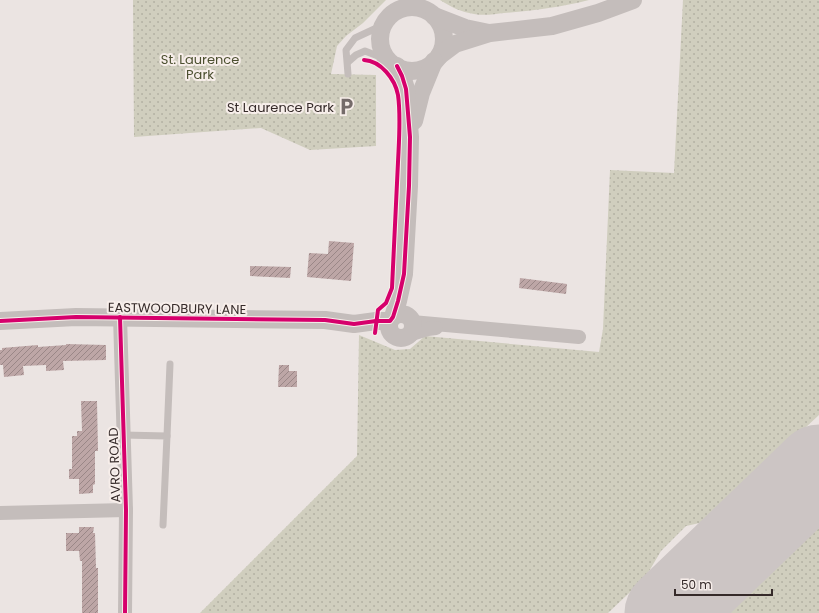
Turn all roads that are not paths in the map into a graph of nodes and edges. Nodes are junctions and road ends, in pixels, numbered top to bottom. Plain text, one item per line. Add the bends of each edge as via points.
1 (633, 0) edge
2 (434, 16) junction
3 (383, 25) junction
4 (490, 33) junction
5 (436, 59) junction
6 (348, 62) junction
7 (392, 64) junction
8 (348, 74) dead end
9 (410, 137) junction
10 (120, 317) junction
11 (0, 321) edge
12 (401, 324) junction
13 (579, 337) dead end
14 (170, 364) dead end
15 (123, 435) junction
16 (167, 436) junction
17 (126, 510) junction
18 (0, 513) edge
19 (163, 525) dead end
20 (125, 613) edge

1 - 4 street via 552,26
2 - 3 street via 420,8 407,7 395,11
2 - 4 street via 465,28
2 - 5 street via 443,30 444,44
3 - 6 lane via 355,38 346,50
3 - 7 street via 379,40 382,50
4 - 5 street via 456,44
5 - 7 street via 426,67 413,71
5 - 9 street via 421,93
6 - 7 lane via 365,51
6 - 8 lane
7 - 9 street via 402,76 406,89
9 - 12 street via 404,274 398,301
10 - 11 street, EASTWOODBURY LANE
10 - 12 street, EASTWOODBURY LANE via 325,320 354,324 375,333
10 - 15 street, AVRO ROAD
12 - 13 street, EASTWOODBURY LANE
14 - 16 lane
15 - 16 lane
15 - 17 street, AVRO ROAD
16 - 19 lane
17 - 18 street
17 - 20 street, AVRO ROAD

